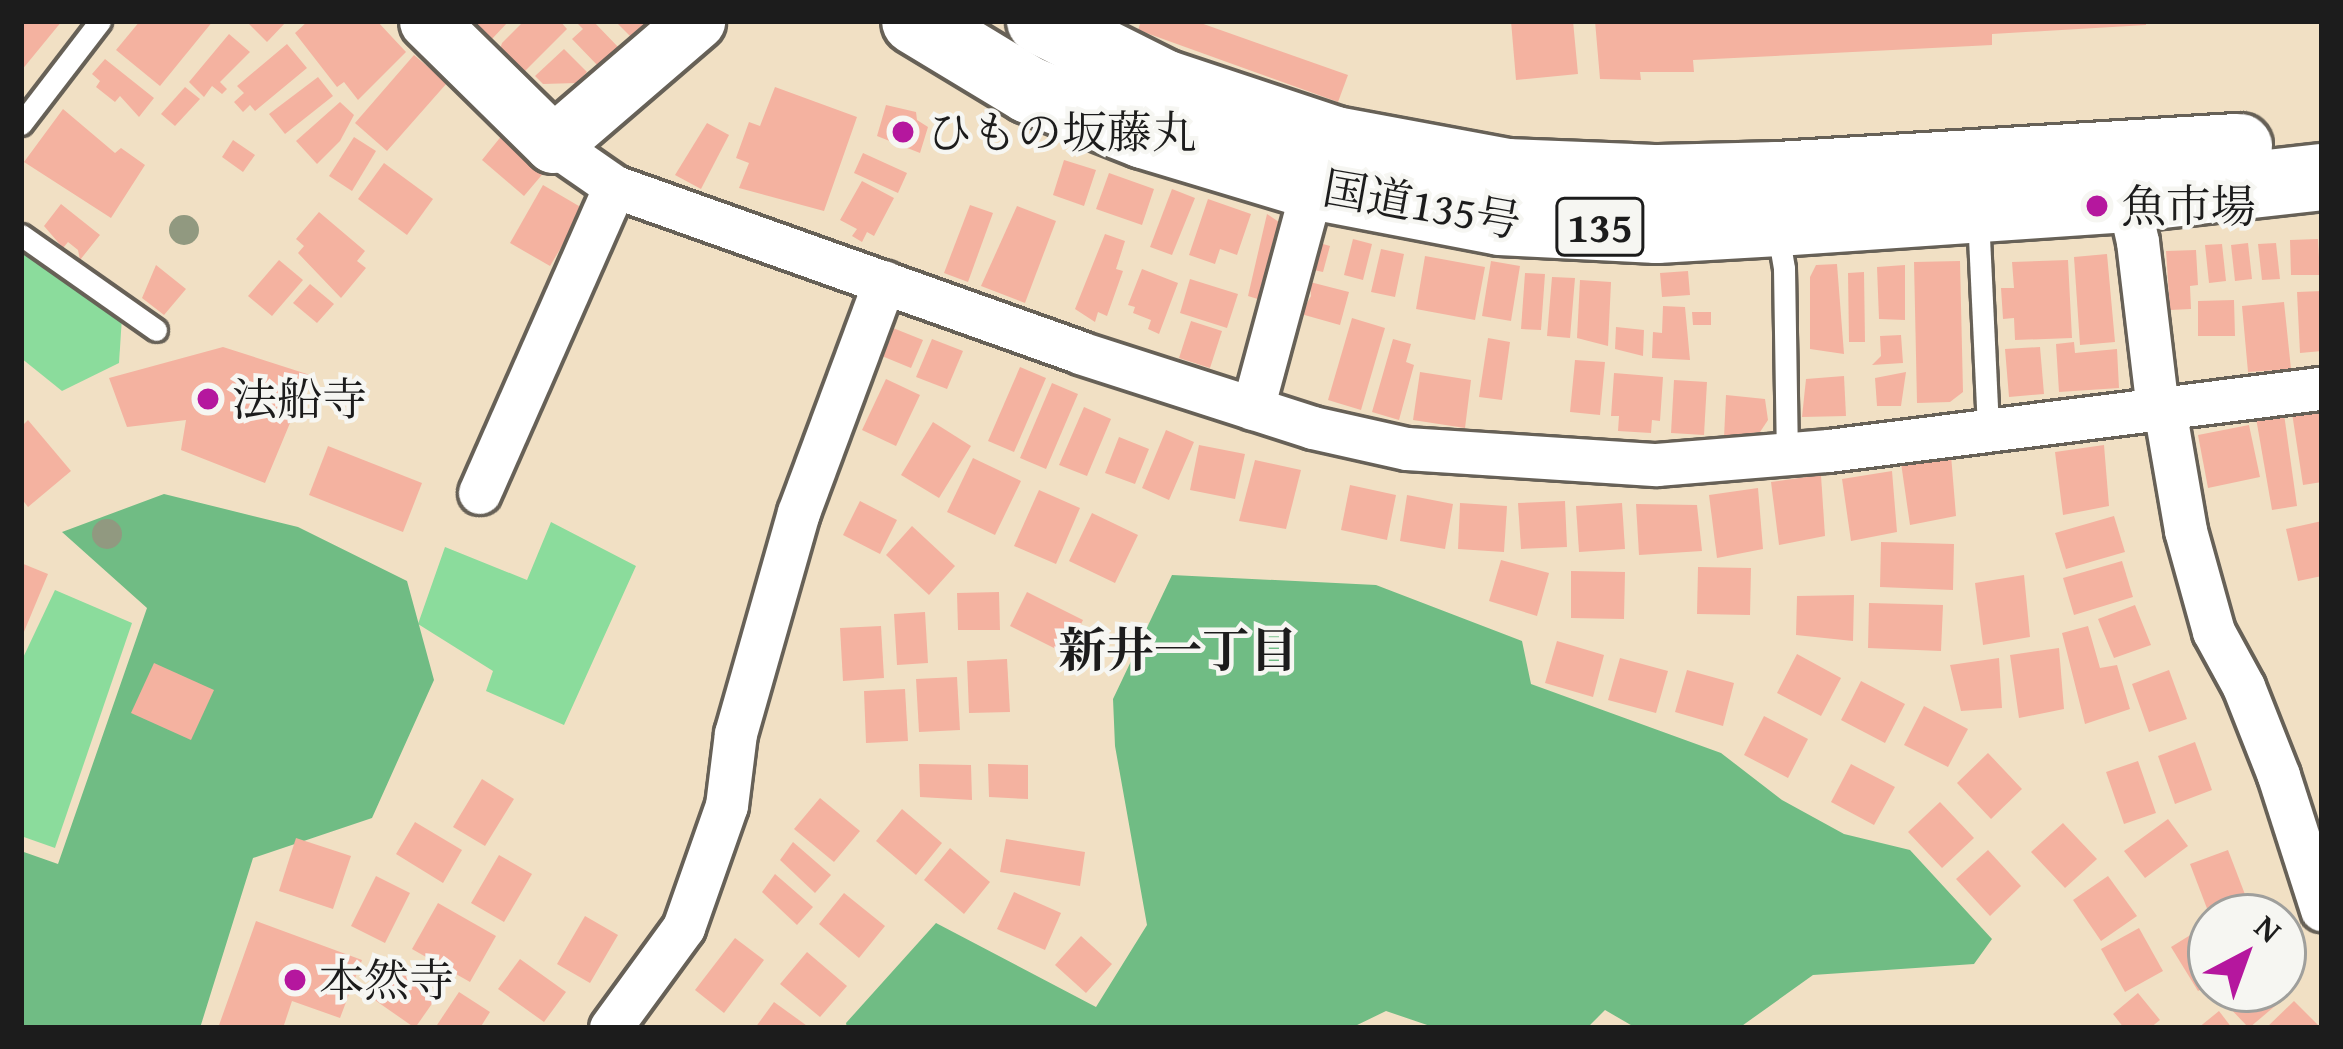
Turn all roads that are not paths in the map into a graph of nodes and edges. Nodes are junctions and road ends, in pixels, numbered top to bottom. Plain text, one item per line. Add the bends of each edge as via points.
1 (100, 21) edge
2 (428, 21) edge
3 (696, 21) edge
4 (915, 21) edge
5 (1040, 21) edge
6 (21, 124) edge
7 (553, 144) junction
8 (2322, 145) edge
9 (2123, 175) junction
10 (2322, 177) edge
11 (615, 187) junction
12 (1312, 187) junction
13 (1978, 206) junction
14 (1777, 224) junction
15 (21, 235) edge
16 (885, 282) junction
17 (156, 330) dead end
18 (2322, 389) edge
19 (1252, 409) junction
20 (2161, 409) junction
21 (1988, 431) junction
22 (1787, 454) junction
23 (480, 493) dead end
24 (2322, 910) edge
25 (611, 1028) edge

1 - 6 lane
2 - 7 main road
3 - 7 main road
4 - 12 highway, 国道135号 / 135 via 1029,90
5 - 9 highway, 国道135号 / 135 via 1163,83 1335,140 1507,172
7 - 11 street
8 - 9 highway, 国道135号 / 135
9 - 10 highway, 国道135号 / 135
9 - 13 highway, 国道135号 / 135
9 - 20 street
11 - 16 street
11 - 23 street
12 - 14 highway, 国道135号 / 135 via 1500,222 1657,230
12 - 19 street
13 - 14 highway, 国道135号 / 135
13 - 21 lane
14 - 22 lane
15 - 17 lane
16 - 19 street
16 - 25 street via 799,513 736,734 728,806 684,928
18 - 20 street
19 - 22 street via 1437,452 1657,465
20 - 21 street
20 - 24 street via 2214,632 2279,776
21 - 22 street

